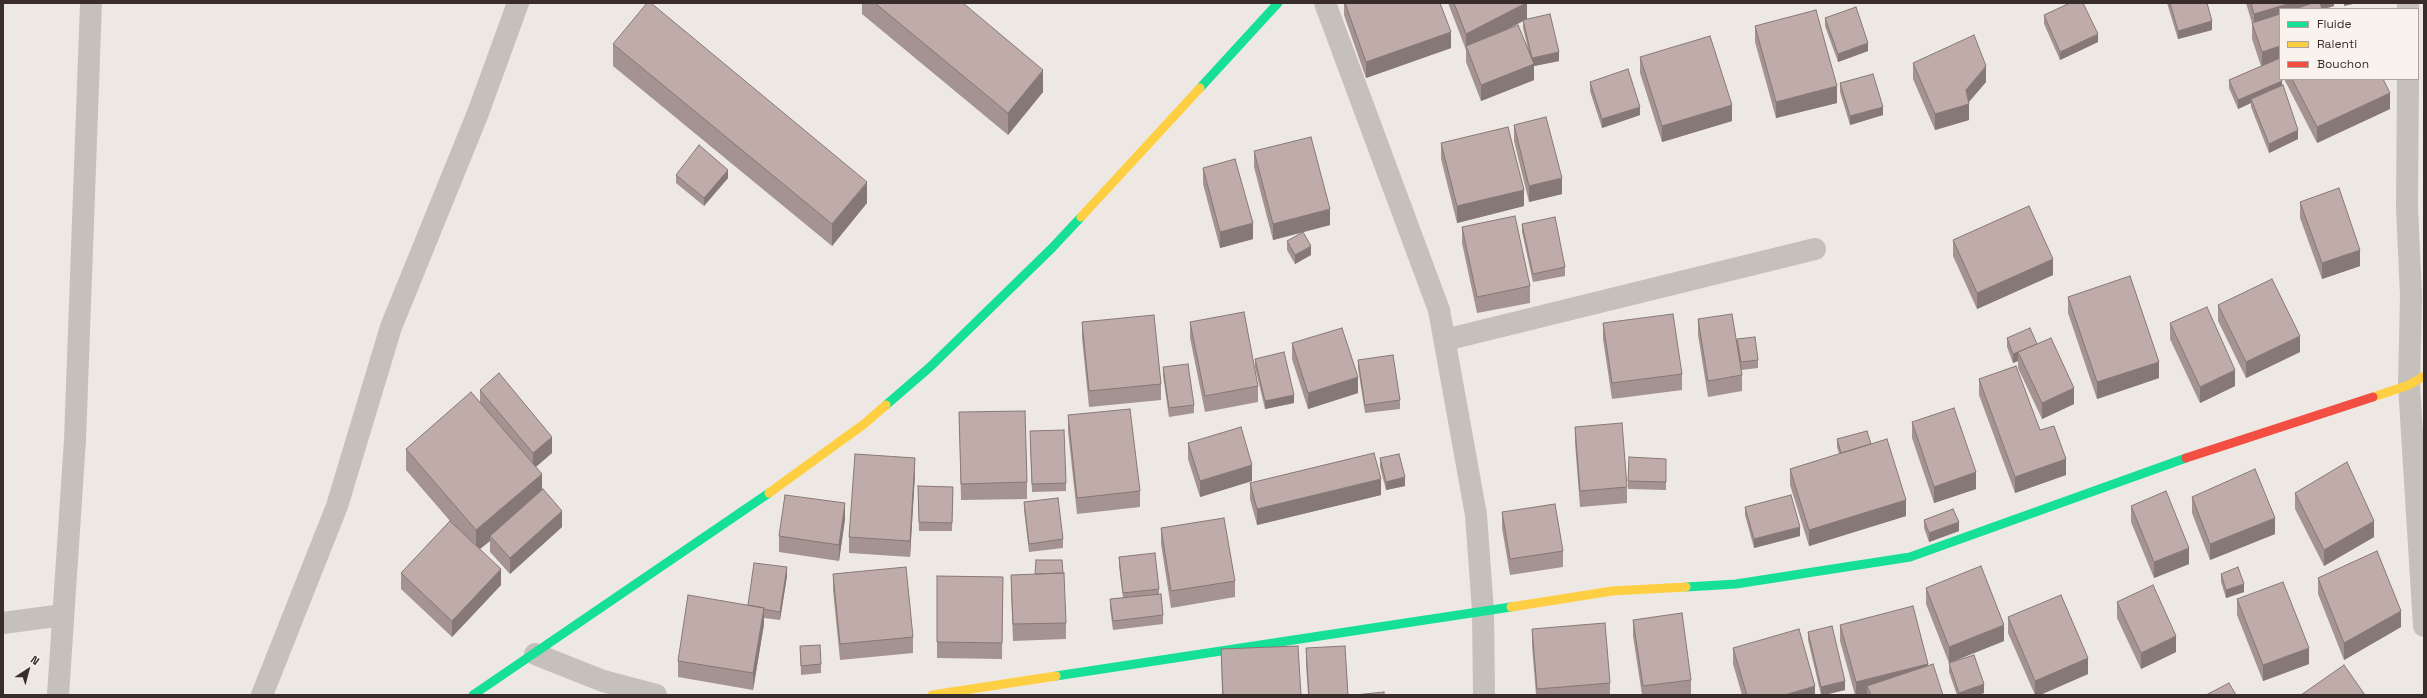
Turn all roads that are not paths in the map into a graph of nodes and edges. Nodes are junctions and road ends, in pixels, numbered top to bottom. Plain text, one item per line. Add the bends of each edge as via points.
1 (91, 3) edge
2 (518, 3) edge
3 (1278, 3) edge
4 (1325, 3) edge
5 (2408, 80) edge
6 (1815, 249) dead end
7 (1444, 340) junction
8 (2416, 380) edge
9 (1483, 611) junction
10 (64, 615) junction
11 (3, 623) edge
12 (2424, 626) edge
13 (535, 654) junction
14 (58, 695) edge
15 (262, 695) edge
16 (473, 695) edge
17 (656, 695) edge
18 (932, 695) edge
19 (1484, 695) edge

1 - 10 street via 75,440
2 - 15 street via 478,113 391,327 337,506
3 - 13 street via 1052,248 930,367 864,424 798,474
4 - 7 street via 1439,310
5 - 8 street via 2407,207
6 - 7 street
7 - 9 street via 1476,516
8 - 9 street via 2173,462 1910,557 1736,584 1612,591
8 - 12 street
9 - 18 street
9 - 19 street
10 - 11 street
10 - 14 street
13 - 16 street
13 - 17 street via 603,681

